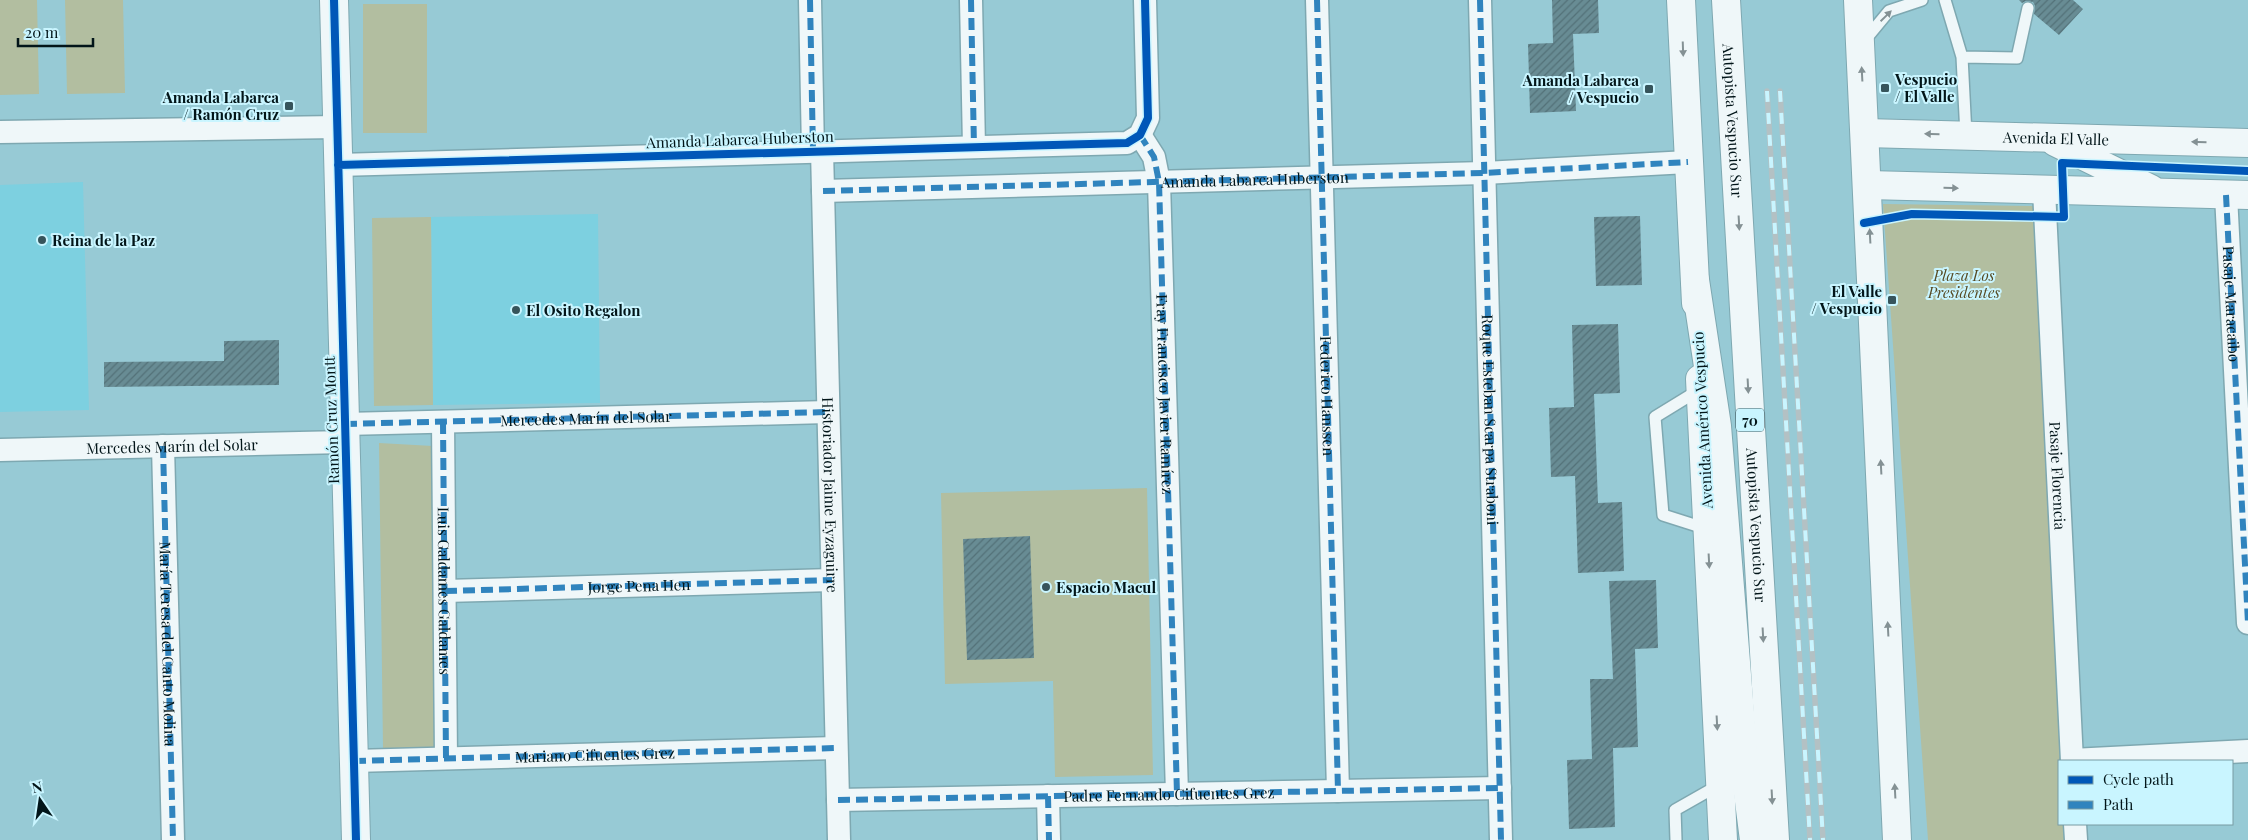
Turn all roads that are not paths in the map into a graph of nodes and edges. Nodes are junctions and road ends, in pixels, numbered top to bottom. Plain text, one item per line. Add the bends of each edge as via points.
1 (334, 0) edge
2 (810, 0) edge
3 (971, 0) edge
4 (1145, 0) edge
5 (1317, 0) edge
6 (1480, 0) edge
7 (1681, 0) edge
8 (1726, 0) edge
9 (1858, 0) edge
10 (1922, 0) edge
11 (1945, 0) edge
12 (2028, 8) dead end
13 (1860, 45) junction
14 (1962, 57) junction
15 (337, 127) junction
16 (0, 132) edge
17 (1865, 133) junction
18 (1140, 134) junction
19 (1966, 135) junction
20 (2048, 138) junction
21 (2248, 143) edge
22 (974, 147) junction
23 (818, 150) junction
24 (1688, 162) junction
25 (338, 165) junction
26 (1484, 173) junction
27 (1322, 177) junction
28 (1159, 182) junction
29 (1868, 185) junction
30 (2044, 190) junction
31 (823, 191) junction
32 (2159, 193) junction
33 (2237, 195) edge
34 (1695, 280) junction
35 (1700, 390) junction
36 (828, 412) junction
37 (443, 422) junction
38 (345, 433) junction
39 (163, 446) junction
40 (0, 450) edge
41 (1708, 529) junction
42 (832, 580) junction
43 (445, 591) junction
44 (2248, 623) edge
45 (836, 748) junction
46 (2248, 751) edge
47 (446, 758) junction
48 (2072, 760) edge
49 (2090, 760) edge
50 (354, 761) junction
51 (1720, 784) junction
52 (1500, 788) junction
53 (1338, 791) junction
54 (1177, 794) junction
55 (1048, 796) junction
56 (838, 800) junction
57 (2076, 825) edge
58 (173, 840) edge
59 (356, 840) edge
60 (839, 840) edge
61 (1048, 840) edge
62 (1501, 840) edge
63 (1676, 840) edge
64 (1723, 840) edge
65 (1754, 840) edge
66 (1775, 840) edge
67 (1897, 840) edge
68 (2076, 840) edge

1 - 15 main road, Ramón Cruz Montt
2 - 23 street, Historiador Jaime Eyzaguirre
3 - 22 street
4 - 18 street via 1148,112 1146,125
5 - 27 street, Federico Hanssen
6 - 26 street, Roque Esteban Scarpa Straboni
7 -> 24 main road, Avenida Américo Vespucio
8 -> 66 main road, Autopista Vespucio Sur / 70
9 - 13 main road
13 -> 10 lane via 1889,11
11 - 14 lane
12 - 14 lane via 2017,58
17 -> 13 main road
14 - 19 lane
15 - 16 street
15 - 25 main road, Ramón Cruz Montt
19 -> 17 main road, Avenida El Valle
17 - 29 main road
18 - 22 street, Amanda Labarca Huberston via 1120,144
18 - 28 street, Fray Francisco Javier Ramírez via 1154,157
19 - 20 main road, Avenida El Valle
21 -> 20 main road, Avenida El Valle
20 - 32 main road
22 - 23 street, Amanda Labarca Huberston
23 - 25 street, Amanda Labarca Huberston
23 - 31 street, Historiador Jaime Eyzaguirre
24 - 26 street, Amanda Labarca Huberston
24 - 34 main road, Avenida Américo Vespucio
25 - 38 main road, Ramón Cruz Montt
26 - 27 street, Amanda Labarca Huberston
26 - 52 street, Roque Esteban Scarpa Straboni
27 - 28 street, Amanda Labarca Huberston
27 - 53 street, Federico Hanssen
28 - 31 street, Amanda Labarca Huberston
28 - 54 street, Fray Francisco Javier Ramírez
29 -> 30 main road
67 -> 29 main road
30 - 32 main road
30 - 48 street, Pasaje Florencia
31 - 36 street, Historiador Jaime Eyzaguirre
32 - 33 main road
33 - 44 street, Pasaje Maracaibo
34 - 35 main road, Avenida Américo Vespucio
34 - 65 main road via 1717,426 1744,762
35 - 41 main road, Avenida Américo Vespucio
35 - 41 lane via 1655,417 1663,515
36 - 37 street, Mercedes Marín del Solar
36 - 42 street, Historiador Jaime Eyzaguirre
37 - 38 street, Mercedes Marín del Solar
37 - 43 street, Luis Galdames Galdames
38 - 39 street, Mercedes Marín del Solar
38 - 50 main road, Ramón Cruz Montt
39 - 40 street, Mercedes Marín del Solar
39 - 58 street, María Teresa del Canto Molina
41 -> 51 main road, Avenida Américo Vespucio
42 - 43 street, Jorge Pena Hen
42 - 45 street, Historiador Jaime Eyzaguirre
43 - 47 street, Luis Galdames Galdames
45 - 47 street, Mariano Cifuentes Grez
45 - 56 street, Historiador Jaime Eyzaguirre
46 - 49 street
47 - 50 street, Mariano Cifuentes Grez
50 - 59 main road, Ramón Cruz Montt
51 - 63 lane via 1675,810
51 - 64 main road, Avenida Américo Vespucio
52 - 53 street, Padre Fernando Cifuentes Grez
52 - 62 street, Roque Esteban Scarpa Straboni
53 - 54 street, Padre Fernando Cifuentes Grez
54 - 55 street, Padre Fernando Cifuentes Grez
55 - 56 street, Padre Fernando Cifuentes Grez
55 - 61 street
56 - 60 street, Historiador Jaime Eyzaguirre
57 - 68 street

